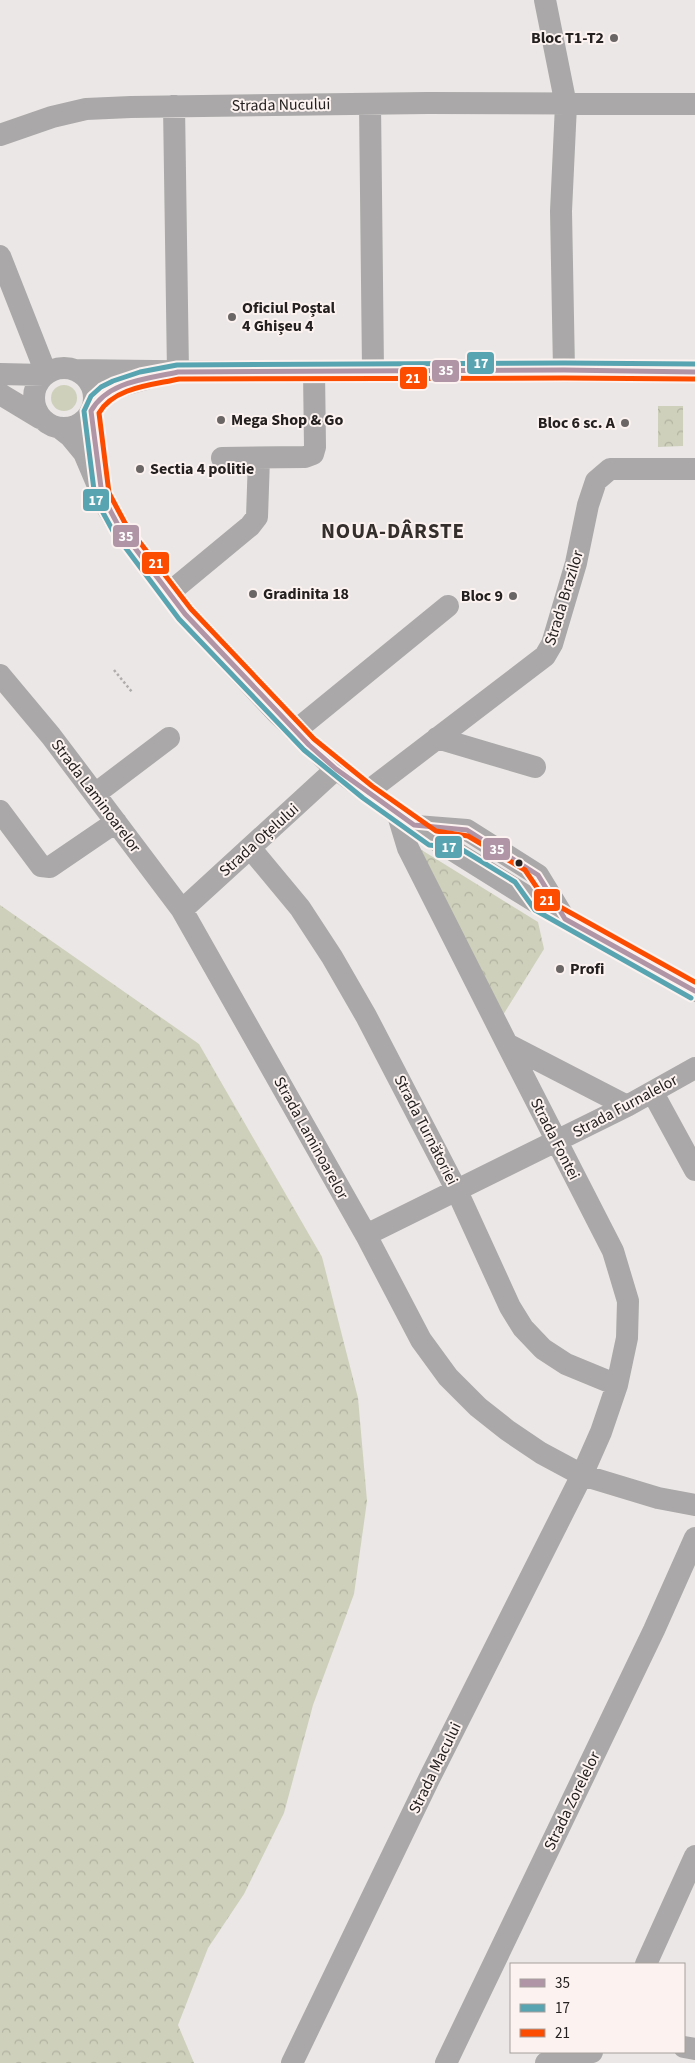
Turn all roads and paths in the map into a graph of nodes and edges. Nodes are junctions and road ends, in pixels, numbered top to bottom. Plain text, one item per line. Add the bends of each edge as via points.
1 (545, 0) edge
2 (370, 104) junction
3 (695, 104) edge
4 (566, 105) junction
5 (174, 106) junction
6 (0, 135) edge
7 (0, 256) edge
8 (75, 370) junction
9 (373, 370) junction
10 (564, 370) junction
11 (314, 371) junction
12 (178, 372) junction
13 (695, 372) edge
14 (0, 374) edge
15 (45, 374) junction
16 (0, 394) edge
17 (92, 407) junction
18 (40, 418) junction
19 (61, 429) junction
20 (222, 458) dead end
21 (258, 458) junction
22 (695, 469) edge
23 (102, 494) junction
24 (169, 593) junction
25 (448, 606) dead end
26 (114, 670) dead end
27 (4, 688) edge
28 (132, 692) dead end
29 (295, 731) junction
30 (170, 738) dead end
31 (436, 738) junction
32 (535, 767) dead end
33 (336, 769) junction
34 (366, 792) junction
35 (95, 794) junction
36 (0, 811) edge
37 (406, 820) junction
38 (116, 822) junction
39 (251, 848) junction
40 (182, 910) junction
41 (565, 918) junction
42 (692, 983) edge
43 (507, 1044) junction
44 (695, 1068) edge
45 (653, 1093) junction
46 (627, 1106) junction
47 (556, 1142) junction
48 (695, 1170) edge
49 (457, 1191) junction
50 (366, 1236) junction
51 (617, 1385) junction
52 (582, 1474) junction
53 (695, 1505) edge
54 (695, 1538) edge
55 (695, 1856) edge
56 (646, 1963) edge
57 (588, 2053) edge
58 (292, 2063) edge
59 (446, 2063) edge
60 (546, 2063) edge

1 - 4 street
2 - 4 street, Strada Nucului
2 - 5 street, Strada Nucului
2 - 9 street
3 - 4 street, Strada Nucului
4 - 10 street via 561,210
5 - 6 street, Strada Nucului via 86,109
5 - 12 street
7 - 15 street
8 - 12 street
8 - 15 street via 60,368
8 - 17 street via 92,387
9 - 10 street
9 - 11 street
10 - 13 street
11 - 12 street
11 - 21 street via 313,454
12 - 17 street via 123,384 112,389
14 - 15 street
15 - 18 street via 38,382 33,401
16 - 18 street
17 - 19 street via 79,425
17 - 23 street
18 - 19 street
19 - 23 street via 84,452
20 - 21 street
21 - 24 street via 257,517
22 - 31 street, Strada Brazilor via 610,469 596,481 576,563 552,644 545,656
23 - 24 street via 119,528
24 - 29 street
25 - 29 street
26 - 28 path
27 - 35 street, Strada Laminoarelor via 51,736
29 - 33 street
30 - 35 street
31 - 32 street
31 - 34 street, Strada Brazilor
33 - 34 street
33 - 39 street, Strada Oțelului
34 - 37 street
35 - 38 street, Strada Laminoarelor
36 - 38 street via 45,868
37 - 41 street
37 - 41 street via 467,830 538,875
37 - 43 street, Strada Fontei via 408,848
38 - 40 street, Strada Laminoarelor
39 - 40 street, Strada Oțelului
39 - 49 street, Strada Turnătoriei via 300,908 332,957
40 - 50 street, Strada Laminoarelor
41 - 42 street
43 - 46 street
43 - 47 street, Strada Fontei
44 - 45 street, Strada Furnalelor
45 - 46 street, Strada Furnalelor
45 - 48 street
46 - 47 street, Strada Furnalelor
47 - 49 street, Strada Furnalelor
47 - 51 street, Strada Fontei via 613,1250 628,1301 627,1338
49 - 50 street, Strada Furnalelor
49 - 51 street, Strada Turnătoriei via 510,1308 523,1328 543,1349 566,1364
50 - 52 street, Strada Laminoarelor via 421,1340 448,1377 478,1408 507,1430 541,1453
51 - 52 street, Strada Fontei
52 - 53 street, Strada Laminoarelor via 658,1498
52 - 58 street, Strada Macului via 429,1779
54 - 59 street, Strada Zorelelor
55 - 56 street
57 - 60 street

